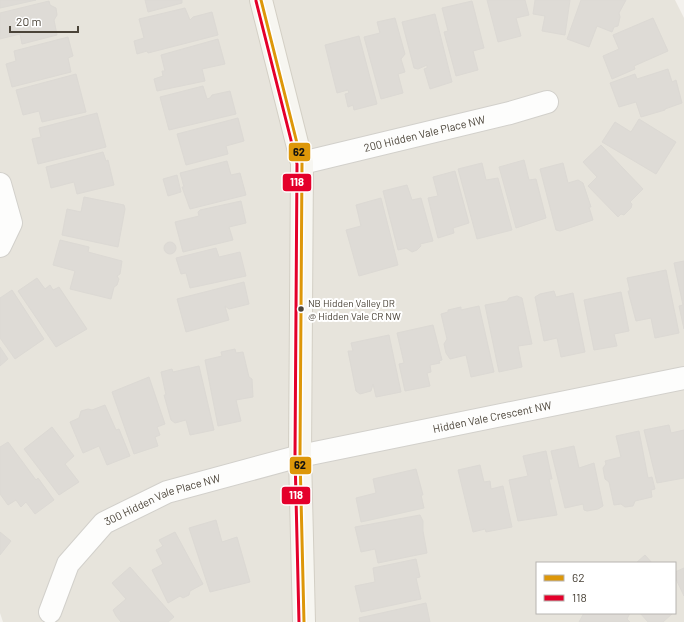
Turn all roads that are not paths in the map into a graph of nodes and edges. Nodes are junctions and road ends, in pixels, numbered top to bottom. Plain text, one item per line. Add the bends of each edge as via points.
1 (261, 0) edge
2 (547, 102) dead end
3 (302, 163) junction
4 (0, 184) edge
5 (0, 246) edge
6 (684, 378) edge
7 (300, 456) junction
8 (50, 612) dead end
9 (304, 622) edge

1 - 3 street
2 - 3 street, 200 Hidden Vale Place NW
3 - 7 street
4 - 5 street via 11,223
6 - 7 street, Hidden Vale Crescent NW
7 - 8 street, 300 Hidden Vale Place NW via 167,492 104,523 68,564
7 - 9 street

